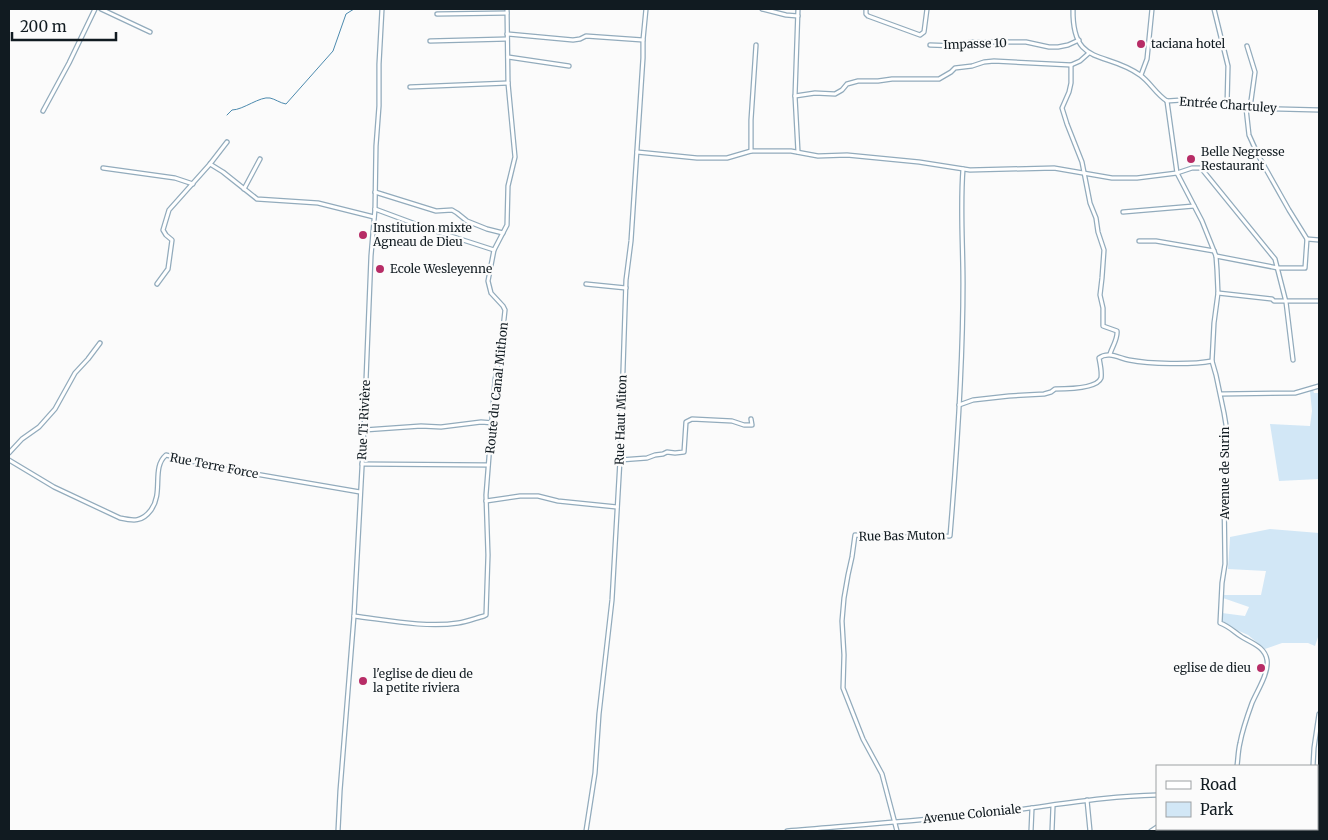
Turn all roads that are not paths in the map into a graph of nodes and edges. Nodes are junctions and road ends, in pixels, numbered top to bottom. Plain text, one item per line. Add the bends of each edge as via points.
1 (95, 9) edge
2 (101, 9) edge
3 (382, 9) edge
4 (646, 9) edge
5 (762, 9) edge
6 (798, 9) edge
7 (866, 9) edge
8 (927, 9) edge
9 (1073, 9) edge
10 (1152, 9) edge
11 (1214, 9) edge
12 (507, 11) edge
13 (437, 14) dead end
14 (798, 16) junction
15 (150, 32) dead end
16 (507, 34) junction
17 (507, 39) junction
18 (643, 40) junction
19 (1079, 40) junction
20 (430, 41) dead end
21 (756, 45) dead end
22 (930, 45) dead end
23 (1247, 46) dead end
24 (1089, 53) junction
25 (508, 57) junction
26 (1071, 65) junction
27 (569, 66) dead end
28 (1141, 76) junction
29 (508, 83) junction
30 (410, 87) dead end
31 (795, 96) junction
32 (1167, 101) junction
33 (1227, 106) junction
34 (1248, 108) junction
35 (44, 110) dead end
36 (1319, 110) edge
37 (227, 142) dead end
38 (751, 151) junction
39 (637, 152) junction
40 (798, 152) junction
41 (260, 159) dead end
42 (210, 164) junction
43 (103, 168) dead end
44 (963, 169) junction
45 (1177, 173) junction
46 (1084, 174) junction
47 (193, 184) junction
48 (244, 189) junction
49 (375, 192) junction
50 (1194, 206) junction
51 (375, 209) junction
52 (1123, 212) dead end
53 (374, 217) junction
54 (503, 233) junction
55 (1307, 239) junction
56 (1319, 240) edge
57 (1139, 241) dead end
58 (494, 250) junction
59 (1214, 251) junction
60 (1216, 256) junction
61 (1278, 268) junction
62 (157, 284) dead end
63 (586, 284) dead end
64 (626, 288) junction
65 (1218, 293) junction
66 (1319, 301) edge
67 (1286, 302) junction
68 (100, 343) dead end
69 (1110, 354) junction
70 (1293, 360) dead end
71 (1212, 361) junction
72 (1319, 386) edge
73 (1220, 394) junction
74 (959, 405) junction
75 (751, 419) dead end
76 (493, 423) junction
77 (364, 430) junction
78 (9, 453) edge
79 (9, 460) edge
80 (620, 460) junction
81 (362, 464) junction
82 (488, 465) junction
83 (360, 492) junction
84 (486, 500) junction
85 (618, 507) junction
86 (354, 616) junction
87 (1319, 714) edge
88 (1237, 765) edge
89 (1313, 765) edge
90 (1156, 795) edge
91 (1087, 800) junction
92 (1053, 806) junction
93 (1032, 808) junction
94 (895, 822) junction
95 (338, 831) edge
96 (586, 831) edge
97 (787, 831) edge
98 (897, 831) edge
99 (1031, 831) edge
100 (1052, 831) edge
101 (1090, 831) edge

1 - 35 street
2 - 15 street
3 - 49 street, Rue Ti Rivière
4 - 18 street, Rue Haut Miton
5 - 14 street
6 - 14 street
7 - 8 street via 868,16 920,36 924,32
9 - 19 street
10 - 28 street via 1147,59
11 - 33 street via 1228,66
12 - 13 street
12 - 16 street, Route du Canal Mithon
14 - 31 street
16 - 17 street, Route du Canal Mithon
16 - 18 street via 573,40 586,36
17 - 20 street
17 - 25 street, Route du Canal Mithon
18 - 39 street, Rue Haut Miton
19 - 22 street, Impasse 10 via 1058,47 1026,42
19 - 24 street
21 - 38 street
23 - 34 street via 1255,72
24 - 26 street
24 - 28 street via 1118,62
25 - 27 street
25 - 29 street, Route du Canal Mithon
26 - 31 street via 984,62 955,68 939,79 858,81 847,84 835,94
26 - 46 street via 1071,83 1062,108
28 - 32 street
29 - 30 street
29 - 54 street, Route du Canal Mithon via 515,158
31 - 40 street
32 - 33 street, Entrée Chartuley
32 - 45 street, Avenue de Surin
33 - 34 street, Entrée Chartuley
34 - 36 street, Entrée Chartuley
34 - 55 street via 1252,142
37 - 42 street
38 - 39 street via 727,158
38 - 40 street
39 - 64 street, Rue Haut Miton
40 - 44 street
41 - 48 street
42 - 47 street
42 - 48 street
43 - 47 street via 168,177
44 - 46 street via 1054,168
44 - 74 street, Rue Bas Muton
45 - 46 street via 1137,178
45 - 50 street, Avenue de Surin
45 - 61 street via 1201,168 1275,259
46 - 69 street via 1104,250 1100,295 1103,326 1117,331 1118,336
47 - 62 street via 169,210 163,230 172,240 172,247 168,269
48 - 53 street via 261,200 318,203
49 - 51 street, Rue Ti Rivière
49 - 54 street via 436,211 452,210 467,221
50 - 52 street
50 - 59 street, Avenue de Surin
51 - 53 street, Rue Ti Rivière
51 - 58 street
53 - 77 street, Rue Ti Rivière
54 - 58 street, Route du Canal Mithon
55 - 56 street
55 - 61 street via 1305,268
57 - 59 street
58 - 76 street, Route du Canal Mithon via 488,285 505,310 495,380
59 - 60 street, Avenue de Surin
60 - 61 street
60 - 65 street, Avenue de Surin
61 - 67 street
63 - 64 street
64 - 80 street, Rue Haut Miton
65 - 67 street
65 - 71 street, Avenue de Surin
66 - 67 street
67 - 70 street
68 - 78 street via 75,373 55,410
69 - 71 street via 1138,362
69 - 74 street via 1099,358 1101,377 1092,385 1055,389 1044,394 973,400
71 - 73 street, Avenue de Surin
72 - 73 street via 1295,393
73 - 88 street, Avenue de Surin via 1227,431 1224,494 1226,564 1220,623 1256,644 1267,661 1240,742
74 - 94 street, Rue Bas Muton via 950,536 855,535 844,598 843,688 863,739 882,774
75 - 80 street via 752,425 692,419 686,422 684,452
76 - 77 street
76 - 82 street, Route du Canal Mithon
77 - 81 street, Rue Ti Rivière
79 - 83 street, Rue Terre Force via 54,487 129,520 144,518 152,509 157,500 160,464 166,455 220,468
80 - 85 street, Rue Haut Miton
81 - 82 street
81 - 83 street, Rue Ti Rivière
82 - 84 street, Route du Canal Mithon
83 - 86 street, Rue Ti Rivière
84 - 85 street via 538,496
84 - 86 street, Route du Canal Mithon via 486,615 458,623 425,624
85 - 96 street, Rue Haut Miton via 612,600
86 - 95 street, Rue Ti Rivière
87 - 89 street
90 - 91 street, Avenue Coloniale
91 - 92 street, Avenue Coloniale
91 - 101 street
92 - 93 street, Avenue Coloniale
92 - 100 street
93 - 94 street, Avenue Coloniale
93 - 99 street
94 - 97 street, Avenue Coloniale
94 - 98 street, Rue Bas Muton

